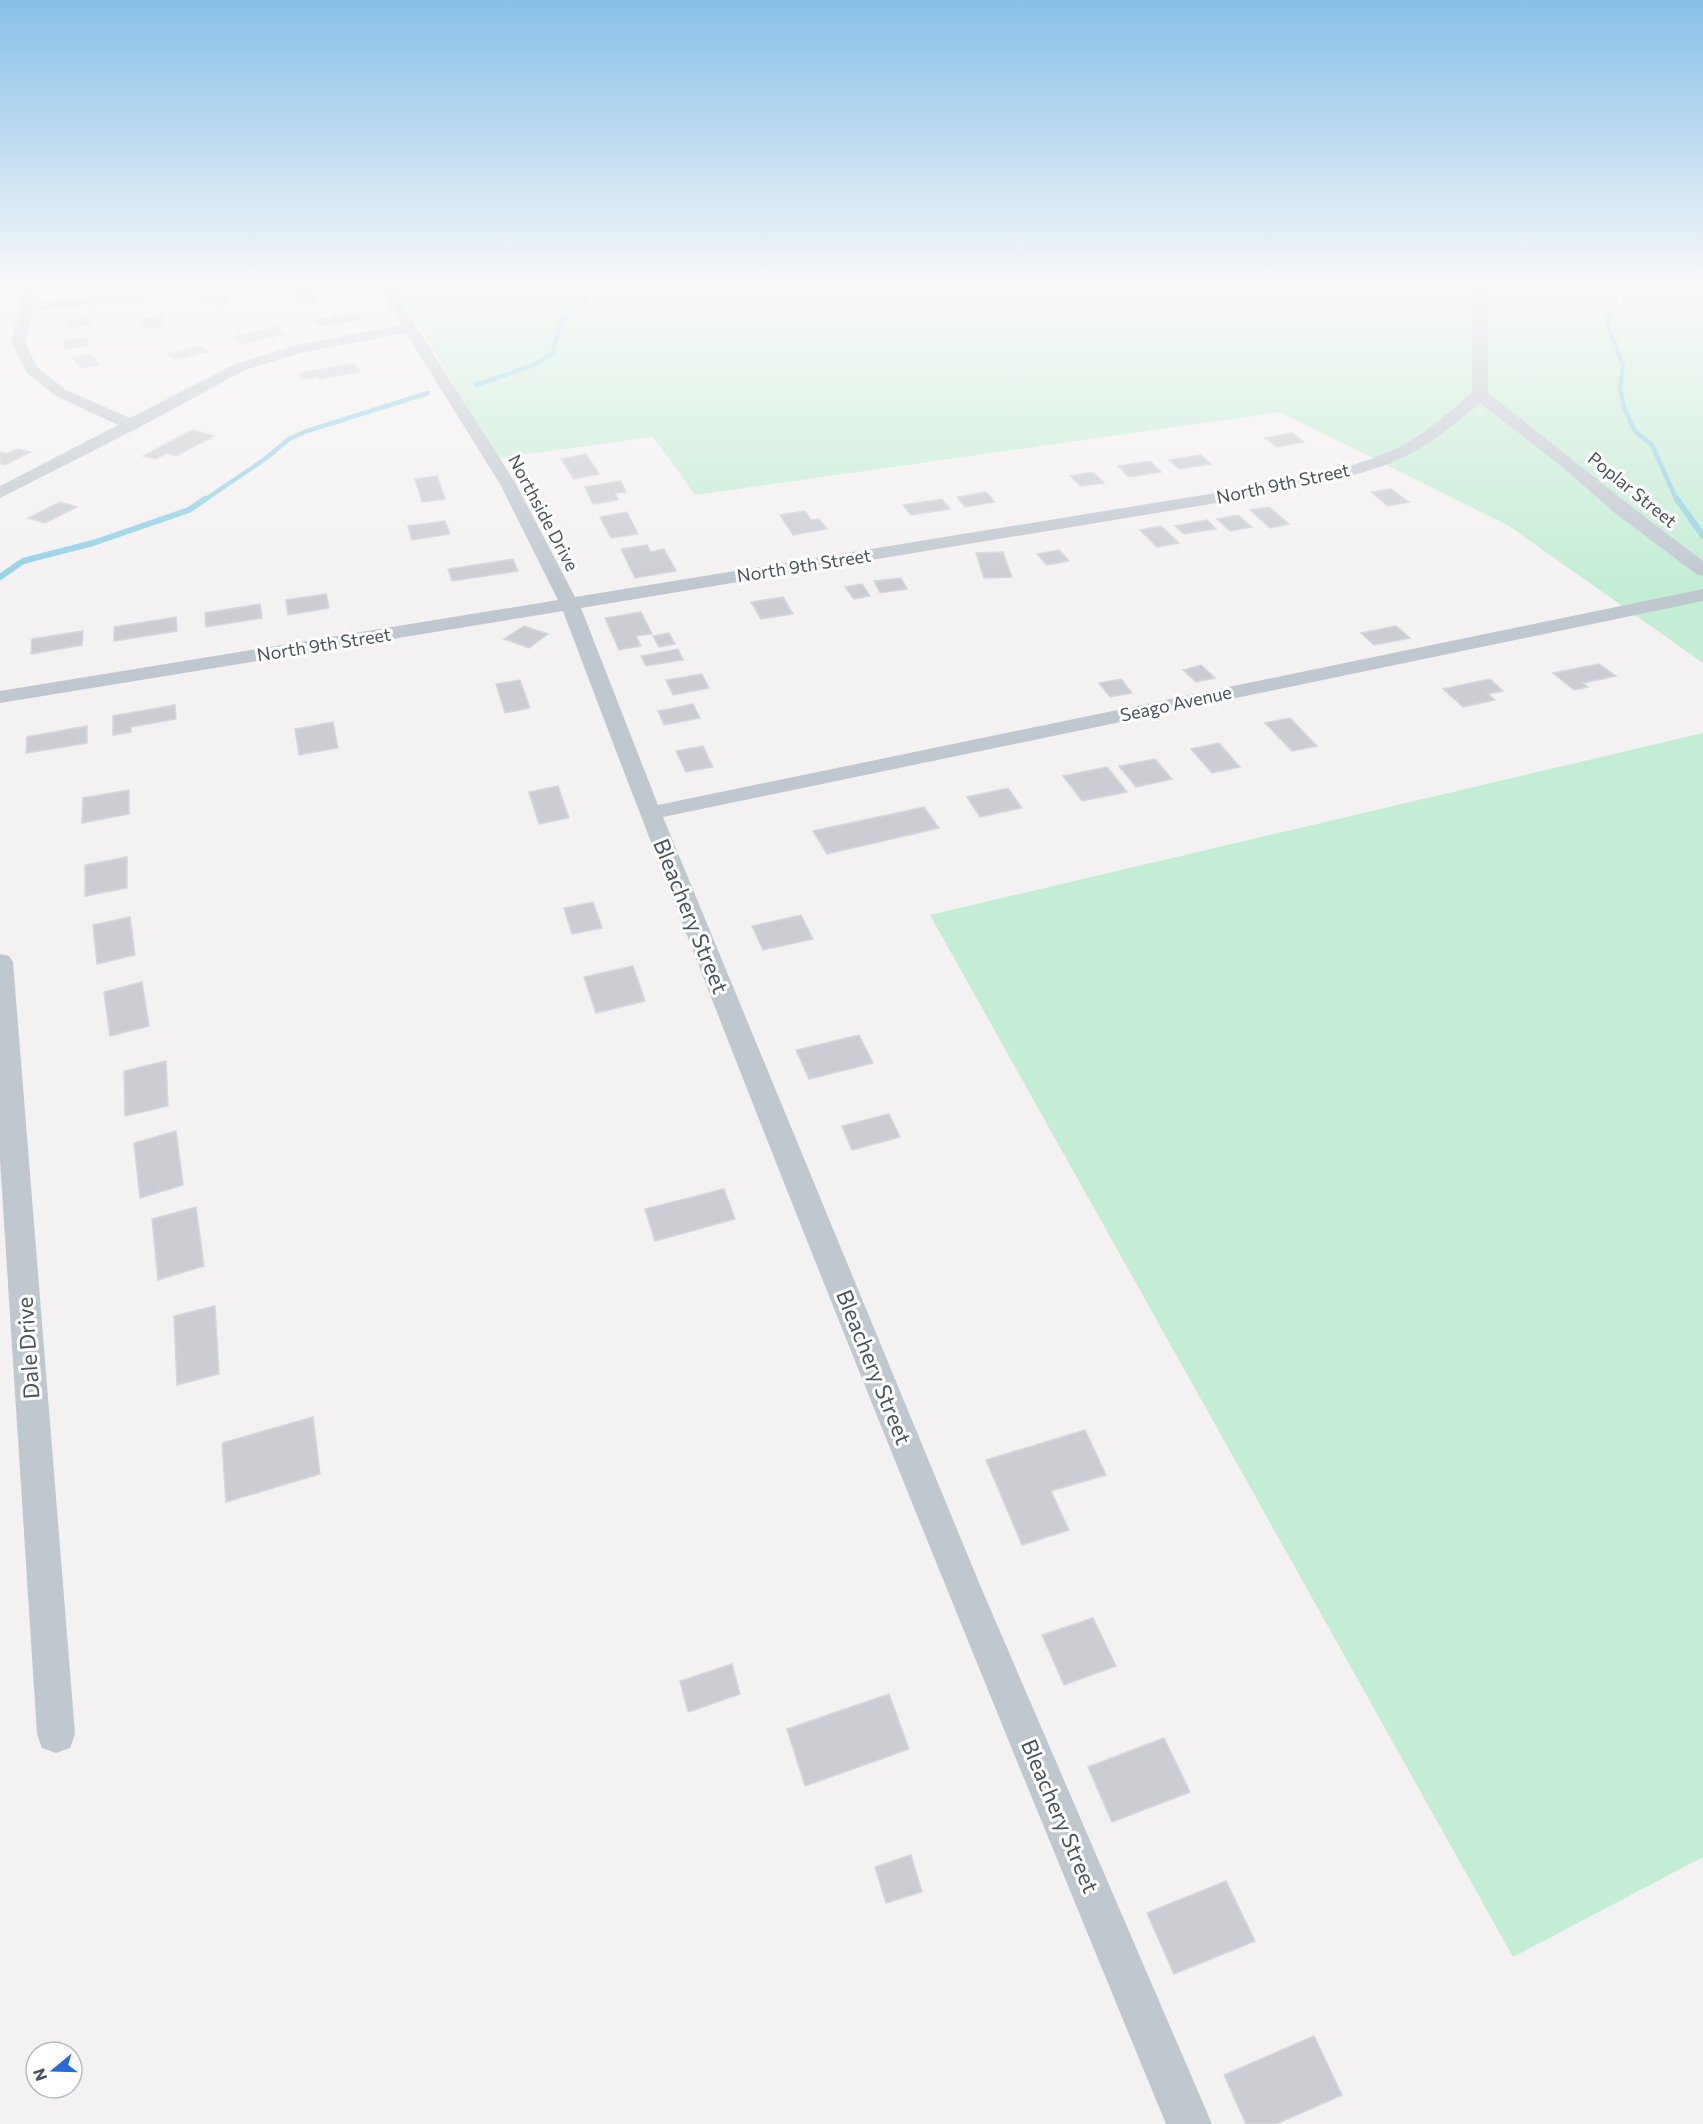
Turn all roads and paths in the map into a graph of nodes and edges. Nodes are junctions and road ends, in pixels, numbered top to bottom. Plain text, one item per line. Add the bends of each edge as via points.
1 (52, 386) edge
2 (204, 386) edge
3 (447, 386) edge
4 (1480, 386) edge
5 (1480, 395) junction
6 (132, 425) junction
7 (0, 493) edge
8 (1703, 570) edge
9 (1703, 595) edge
10 (570, 605) junction
11 (0, 697) edge
12 (650, 813) junction
13 (0, 962) edge
14 (56, 1734) dead end
15 (1190, 2124) edge

1 - 6 street
2 - 6 street
3 - 10 street, Northside Drive via 508,484
4 - 5 street
5 - 8 street, Poplar Street
5 - 10 street, North 9th Street via 1402,452 1355,470 1259,491
6 - 7 street
9 - 12 street, Seago Avenue
10 - 11 street, North 9th Street
10 - 12 street, Bleachery Street
12 - 15 street, Bleachery Street via 962,1585
13 - 14 street, Dale Drive

